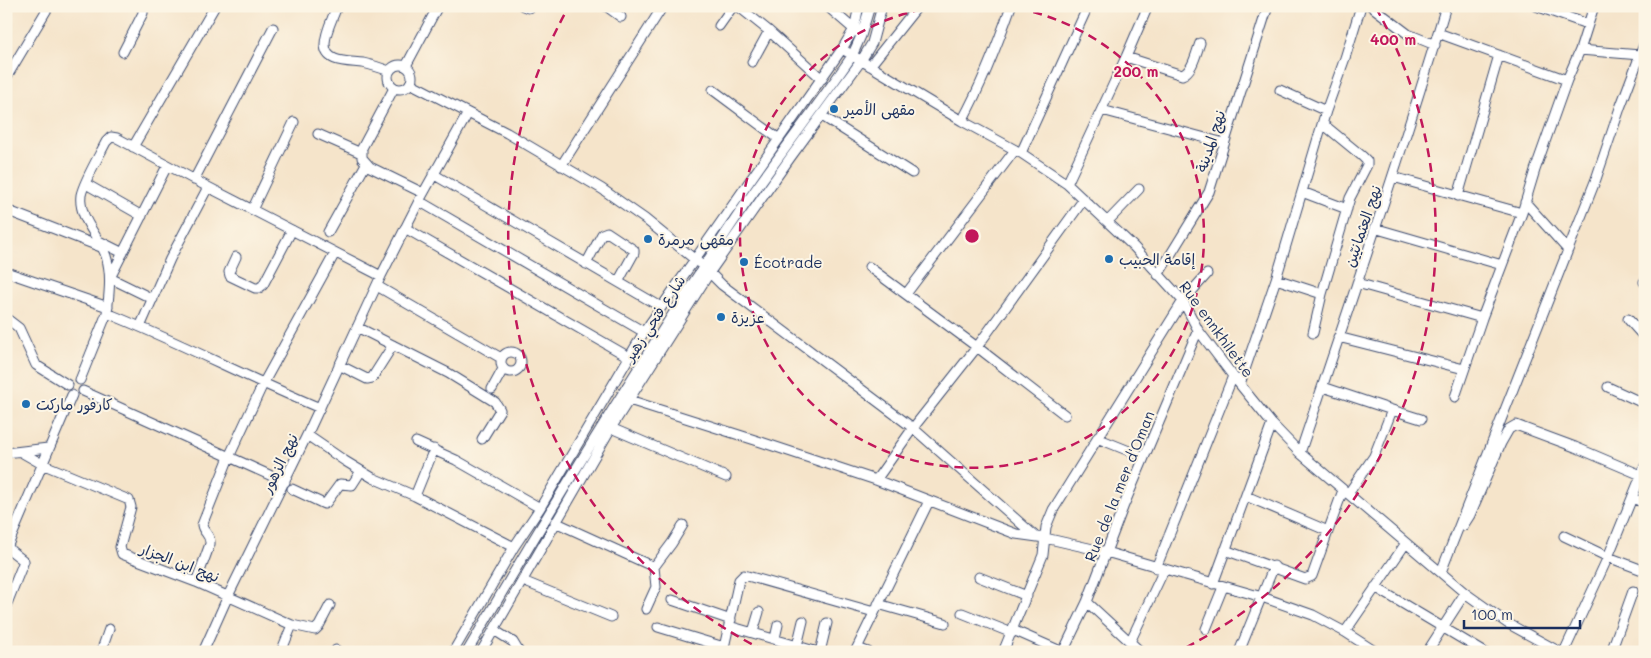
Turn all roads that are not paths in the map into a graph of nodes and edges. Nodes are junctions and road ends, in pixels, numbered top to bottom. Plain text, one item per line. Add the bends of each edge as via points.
1 (49, 6) edge
2 (140, 6) edge
3 (215, 6) edge
4 (337, 6) edge
5 (438, 6) edge
6 (523, 6) edge
7 (533, 6) edge
8 (606, 6) edge
9 (663, 6) edge
10 (827, 6) edge
11 (859, 6) edge
12 (870, 6) edge
13 (882, 6) edge
14 (918, 6) edge
15 (1011, 6) edge
16 (1088, 6) edge
17 (1148, 6) edge
18 (1268, 6) edge
19 (1361, 6) edge
20 (1371, 6) edge
21 (1446, 6) edge
22 (1536, 6) edge
23 (1594, 6) edge
24 (621, 17) dead end
25 (1587, 24) junction
26 (719, 26) dead end
27 (273, 28) dead end
28 (854, 29) junction
29 (769, 31) junction
30 (1438, 33) junction
31 (861, 36) junction
32 (1645, 42) edge
33 (872, 43) junction
34 (1200, 43) dead end
35 (1435, 45) junction
36 (842, 49) junction
37 (1580, 50) junction
38 (123, 52) dead end
39 (1500, 55) junction
40 (1640, 55) junction
41 (852, 56) junction
42 (1126, 57) junction
43 (861, 61) junction
44 (752, 62) dead end
45 (406, 66) junction
46 (870, 66) junction
47 (389, 71) junction
48 (6, 78) edge
49 (822, 79) junction
50 (1567, 80) junction
51 (410, 83) junction
52 (394, 88) junction
53 (713, 90) dead end
54 (1280, 90) dead end
55 (1102, 110) junction
56 (1326, 110) junction
57 (468, 114) junction
58 (822, 116) junction
59 (962, 121) junction
60 (294, 122) dead end
61 (1323, 124) junction
62 (318, 134) dead end
63 (779, 139) junction
64 (1224, 143) junction
65 (133, 147) junction
66 (1018, 152) junction
67 (361, 153) junction
68 (366, 164) junction
69 (167, 166) junction
70 (561, 166) junction
71 (434, 174) junction
72 (912, 174) dead end
73 (1393, 177) junction
74 (194, 180) junction
75 (86, 184) junction
76 (1066, 184) junction
77 (208, 188) junction
78 (1140, 189) dead end
79 (1302, 192) junction
80 (1458, 196) junction
81 (421, 197) junction
82 (1084, 199) junction
83 (1525, 202) junction
84 (1347, 209) junction
85 (6, 210) edge
86 (252, 210) junction
87 (1522, 213) junction
88 (142, 216) junction
89 (1108, 221) junction
90 (405, 228) junction
91 (1374, 228) junction
92 (292, 230) junction
93 (328, 232) dead end
94 (96, 239) junction
95 (103, 248) junction
96 (1568, 250) junction
97 (124, 253) junction
98 (336, 253) junction
99 (236, 257) dead end
100 (695, 260) junction
101 (586, 264) junction
102 (1502, 265) junction
103 (869, 267) dead end
104 (707, 270) junction
105 (6, 272) edge
106 (1207, 274) dead end
107 (1158, 275) junction
108 (381, 276) junction
109 (110, 278) junction
110 (1276, 279) junction
111 (618, 282) junction
112 (1357, 283) junction
113 (377, 286) junction
114 (906, 294) junction
115 (1322, 294) junction
116 (153, 299) junction
117 (1184, 301) junction
118 (661, 307) junction
119 (107, 310) junction
120 (6, 318) edge
121 (1482, 318) junction
122 (1628, 319) dead end
123 (140, 327) junction
124 (357, 328) junction
125 (1198, 330) junction
126 (644, 332) junction
127 (1313, 333) dead end
128 (1338, 337) junction
129 (1645, 338) edge
130 (393, 345) junction
131 (977, 347) junction
132 (629, 357) junction
133 (501, 358) junction
134 (339, 365) junction
135 (504, 369) junction
136 (1464, 369) junction
137 (1233, 376) junction
138 (80, 380) junction
139 (68, 384) junction
140 (263, 384) junction
141 (1240, 384) junction
142 (1322, 386) junction
143 (1608, 387) dead end
144 (492, 389) dead end
145 (83, 391) junction
146 (72, 395) junction
147 (1455, 397) dead end
148 (629, 400) junction
149 (1645, 404) edge
150 (320, 408) junction
151 (1392, 410) junction
152 (1065, 415) dead end
153 (1421, 418) dead end
154 (1272, 424) junction
155 (611, 428) junction
156 (913, 428) junction
157 (308, 435) junction
158 (1097, 438) junction
159 (482, 439) dead end
160 (416, 442) dead end
161 (48, 448) junction
162 (434, 449) junction
163 (21, 452) junction
164 (6, 453) edge
165 (1300, 453) junction
166 (230, 457) junction
167 (1144, 457) junction
168 (42, 464) junction
169 (361, 471) junction
170 (1643, 471) edge
171 (726, 477) dead end
172 (876, 480) junction
173 (288, 486) junction
174 (1346, 492) junction
175 (415, 496) junction
176 (1246, 496) junction
177 (1632, 498) junction
178 (929, 501) junction
179 (1645, 503) edge
180 (540, 508) junction
181 (555, 522) junction
182 (683, 525) dead end
183 (1328, 532) junction
184 (1564, 536) dead end
185 (1040, 537) junction
186 (1454, 538) junction
187 (1406, 543) junction
188 (514, 547) junction
189 (1225, 550) junction
190 (1106, 552) junction
191 (1608, 557) junction
192 (1274, 566) junction
193 (654, 567) junction
194 (1160, 569) junction
195 (1645, 571) edge
196 (1441, 572) junction
197 (979, 578) dead end
198 (524, 581) junction
199 (196, 582) junction
200 (1213, 584) junction
201 (1223, 587) junction
202 (1375, 587) junction
203 (1633, 591) dead end
204 (1465, 593) junction
205 (228, 596) junction
206 (1027, 596) junction
207 (1262, 597) junction
208 (672, 600) dead end
209 (1087, 602) junction
210 (330, 605) dead end
211 (6, 606) edge
212 (646, 608) dead end
213 (876, 608) junction
214 (759, 612) dead end
215 (962, 612) dead end
216 (611, 617) dead end
217 (803, 620) dead end
218 (730, 623) junction
219 (827, 623) dead end
220 (946, 623) dead end
221 (292, 625) junction
222 (778, 625) dead end
223 (658, 628) dead end
224 (1443, 628) junction
225 (109, 629) dead end
226 (1206, 629) dead end
227 (494, 630) junction
228 (1012, 631) junction
229 (753, 632) junction
230 (1345, 632) junction
231 (775, 638) junction
232 (797, 646) junction
233 (1134, 648) edge
234 (724, 649) edge
235 (856, 650) edge
236 (101, 652) edge
237 (203, 652) edge
238 (281, 652) edge
239 (453, 652) edge
240 (467, 652) edge
241 (481, 652) edge
242 (519, 652) edge
243 (819, 652) edge
244 (868, 652) edge
245 (1003, 652) edge
246 (1063, 652) edge
247 (1239, 652) edge
248 (1376, 652) edge
249 (1426, 652) edge
250 (1484, 652) edge
251 (1562, 652) edge
252 (1611, 652) edge

1 - 48 street
2 - 38 street via 143,13
3 - 65 street
4 - 47 street via 325,42 329,56
5 - 45 street
6 - 7 street
8 - 24 street
9 - 70 street
10 - 28 street
11 - 28 street
12 - 31 street, شارع فتحي زهير
13 - 33 street, شارع فتحي زهير
14 - 46 street
15 - 59 street via 992,58
16 - 66 street
17 - 42 street
18 - 64 street, نهج المدينة
19 - 56 street
20 - 35 street via 1397,26
21 - 30 street, نهج العثمانيّين
22 - 25 street
23 - 25 street
25 - 37 street
26 - 29 street via 736,6
27 - 74 street
28 - 31 street
28 - 36 street
29 - 44 street
29 - 49 street
30 - 35 street, نهج العثمانيّين
30 - 39 street
31 - 33 street
31 - 41 street, شارع فتحي زهير
32 - 40 street
33 - 43 street, شارع فتحي زهير
34 - 42 street via 1190,68 1182,75
35 - 73 street, نهج العثمانيّين
36 - 41 street, Rue ennkhilette
36 - 49 street
37 - 40 street
37 - 50 street
39 - 50 street
39 - 80 street
40 - 96 street
41 - 43 street, Rue ennkhilette
41 - 104 street, شارع فتحي زهير via 745,205
42 - 55 street
43 - 46 street, Rue ennkhilette
43 - 58 street, شارع فتحي زهير
45 - 47 street via 396,65
45 - 51 street via 412,74
46 - 59 street, Rue ennkhilette
47 - 52 street via 388,80
49 - 63 street
50 - 83 street
51 - 52 street via 403,89
51 - 57 street
52 - 67 street
53 - 63 street
54 - 56 street
55 - 64 street
55 - 76 street
56 - 61 street
57 - 70 street
57 - 71 street, نهج الزهور
58 - 72 street
58 - 104 street, شارع فتحي زهير
59 - 66 street, Rue ennkhilette
60 - 86 street
61 - 79 street
61 - 84 street via 1367,161
62 - 67 street
63 - 100 street
64 - 107 street, نهج المدينة via 1202,204
65 - 69 street
65 - 75 street via 114,137 108,139
66 - 76 street, Rue ennkhilette
66 - 114 street
67 - 68 street
68 - 81 street
68 - 93 street
69 - 74 street
69 - 88 street
70 - 100 street via 627,205
71 - 81 street, نهج الزهور
71 - 101 street
73 - 80 street
73 - 91 street, نهج العثمانيّين
74 - 77 street
75 - 88 street
75 - 94 street via 81,202
76 - 82 street, Rue ennkhilette
77 - 86 street
77 - 116 street via 170,259
78 - 89 street
79 - 84 street
79 - 110 street
80 - 87 street
81 - 90 street, نهج الزهور
81 - 126 street
82 - 89 street, Rue ennkhilette
82 - 131 street
83 - 87 street
83 - 96 street
84 - 115 street
85 - 95 street
86 - 92 street
87 - 102 street
88 - 97 street
89 - 107 street, Rue ennkhilette
90 - 108 street, نهج الزهور
90 - 132 street
91 - 102 street
91 - 112 street, نهج العثمانيّين
92 - 98 street
92 - 99 street via 259,288 230,276
94 - 95 street
94 - 97 street
95 - 109 street
96 - 186 street
97 - 109 street
98 - 108 street
98 - 140 street
100 - 104 street
100 - 118 street
101 - 111 street
101 - 111 street via 606,232 634,250
102 - 121 street
103 - 114 street
104 - 148 street, شارع فتحي زهير
104 - 156 street via 722,285
104 - 240 street, شارع فتحي زهير via 640,364
105 - 119 street
106 - 117 street
107 - 117 street, Rue ennkhilette
108 - 113 street, نهج الزهور
109 - 116 street
109 - 119 street
110 - 115 street
110 - 141 street
111 - 118 street
112 - 121 street
112 - 128 street, نهج العثمانيّين
113 - 124 street, نهج الزهور
113 - 133 street
114 - 131 street
115 - 127 street
116 - 123 street
117 - 125 street, Rue ennkhilette
117 - 158 street
118 - 126 street
119 - 123 street
119 - 138 street
120 - 139 street via 19,328 36,365
121 - 136 street
122 - 129 street
123 - 140 street
124 - 130 street
124 - 134 street, نهج الزهور
125 - 137 street, Rue ennkhilette
125 - 167 street, Rue de la mer d'Oman
126 - 132 street
128 - 136 street
128 - 142 street, نهج العثمانيّين
130 - 134 street via 372,378
130 - 159 street via 495,402 500,410
131 - 152 street
131 - 156 street
132 - 180 street
133 - 135 street
133 - 135 street via 509,352 520,359 516,371
134 - 150 street, نهج الزهور
135 - 144 street
136 - 147 street
137 - 141 street, Rue ennkhilette
137 - 194 street
138 - 139 street
138 - 145 street via 84,385
139 - 146 street
140 - 150 street
140 - 166 street
141 - 154 street, Rue ennkhilette
142 - 151 street
142 - 165 street, نهج العثمانيّين
143 - 149 street
145 - 146 street
145 - 166 street
146 - 161 street
148 - 155 street, شارع فتحي زهير
148 - 172 street
150 - 157 street, نهج الزهور
151 - 153 street
151 - 174 street via 1374,456
154 - 165 street, Rue ennkhilette
154 - 176 street
155 - 171 street
155 - 181 street, شارع فتحي زهير
156 - 172 street
156 - 185 street
157 - 169 street
157 - 173 street, نهج الزهور
158 - 167 street
158 - 185 street
160 - 162 street
161 - 163 street
161 - 168 street
162 - 175 street
162 - 180 street
163 - 164 street
163 - 168 street
165 - 174 street, Rue ennkhilette
166 - 173 street
166 - 199 street via 202,525 210,544
167 - 190 street, Rue de la mer d'Oman
168 - 199 street, نهج ابن الجزار via 126,497 131,506 120,547 122,554
168 - 211 street via 8,545 24,561
169 - 173 street via 352,485 340,484 326,503
169 - 175 street
170 - 177 street
170 - 186 street via 1512,426 1501,443 1470,515
172 - 178 street
173 - 205 street, نهج الزهور
174 - 183 street
174 - 187 street, Rue ennkhilette
175 - 188 street
176 - 183 street
176 - 189 street
177 - 179 street
177 - 191 street
178 - 185 street via 1016,534
178 - 213 street
180 - 188 street
181 - 193 street
181 - 198 street, شارع فتحي زهير
182 - 193 street
183 - 192 street via 1310,577
184 - 191 street
185 - 190 street
185 - 206 street via 1043,555
186 - 196 street
187 - 196 street, Rue ennkhilette
187 - 202 street
188 - 239 street
189 - 192 street
189 - 200 street
190 - 194 street
190 - 209 street, Rue de la mer d'Oman
191 - 195 street
191 - 251 street
192 - 207 street
193 - 212 street via 656,587
194 - 200 street
194 - 233 street
196 - 204 street, Rue ennkhilette
197 - 206 street
198 - 216 street
198 - 227 street, شارع فتحي زهير
199 - 205 street, نهج ابن الجزار
200 - 201 street
201 - 207 street
201 - 226 street
202 - 224 street
202 - 230 street
203 - 252 street
204 - 224 street
204 - 251 street, Rue ennkhilette via 1507,622
205 - 221 street, نهج ابن الجزار
205 - 237 street, نهج الزهور
206 - 228 street
207 - 230 street via 1313,615
207 - 247 street
208 - 218 street
209 - 233 street
209 - 246 street, Rue de la mer d'Oman
210 - 221 street, نهج ابن الجزار via 315,630
213 - 218 street via 744,575 739,580
213 - 220 street
213 - 235 street
214 - 229 street
215 - 228 street
217 - 232 street
218 - 229 street
218 - 234 street
219 - 243 street
221 - 238 street
222 - 231 street
223 - 234 street
224 - 249 street
224 - 250 street
225 - 236 street
227 - 241 street, شارع فتحي زهير
227 - 242 street via 513,642
228 - 245 street
228 - 246 street
229 - 231 street
230 - 248 street
231 - 232 street
232 - 243 street
235 - 244 street

